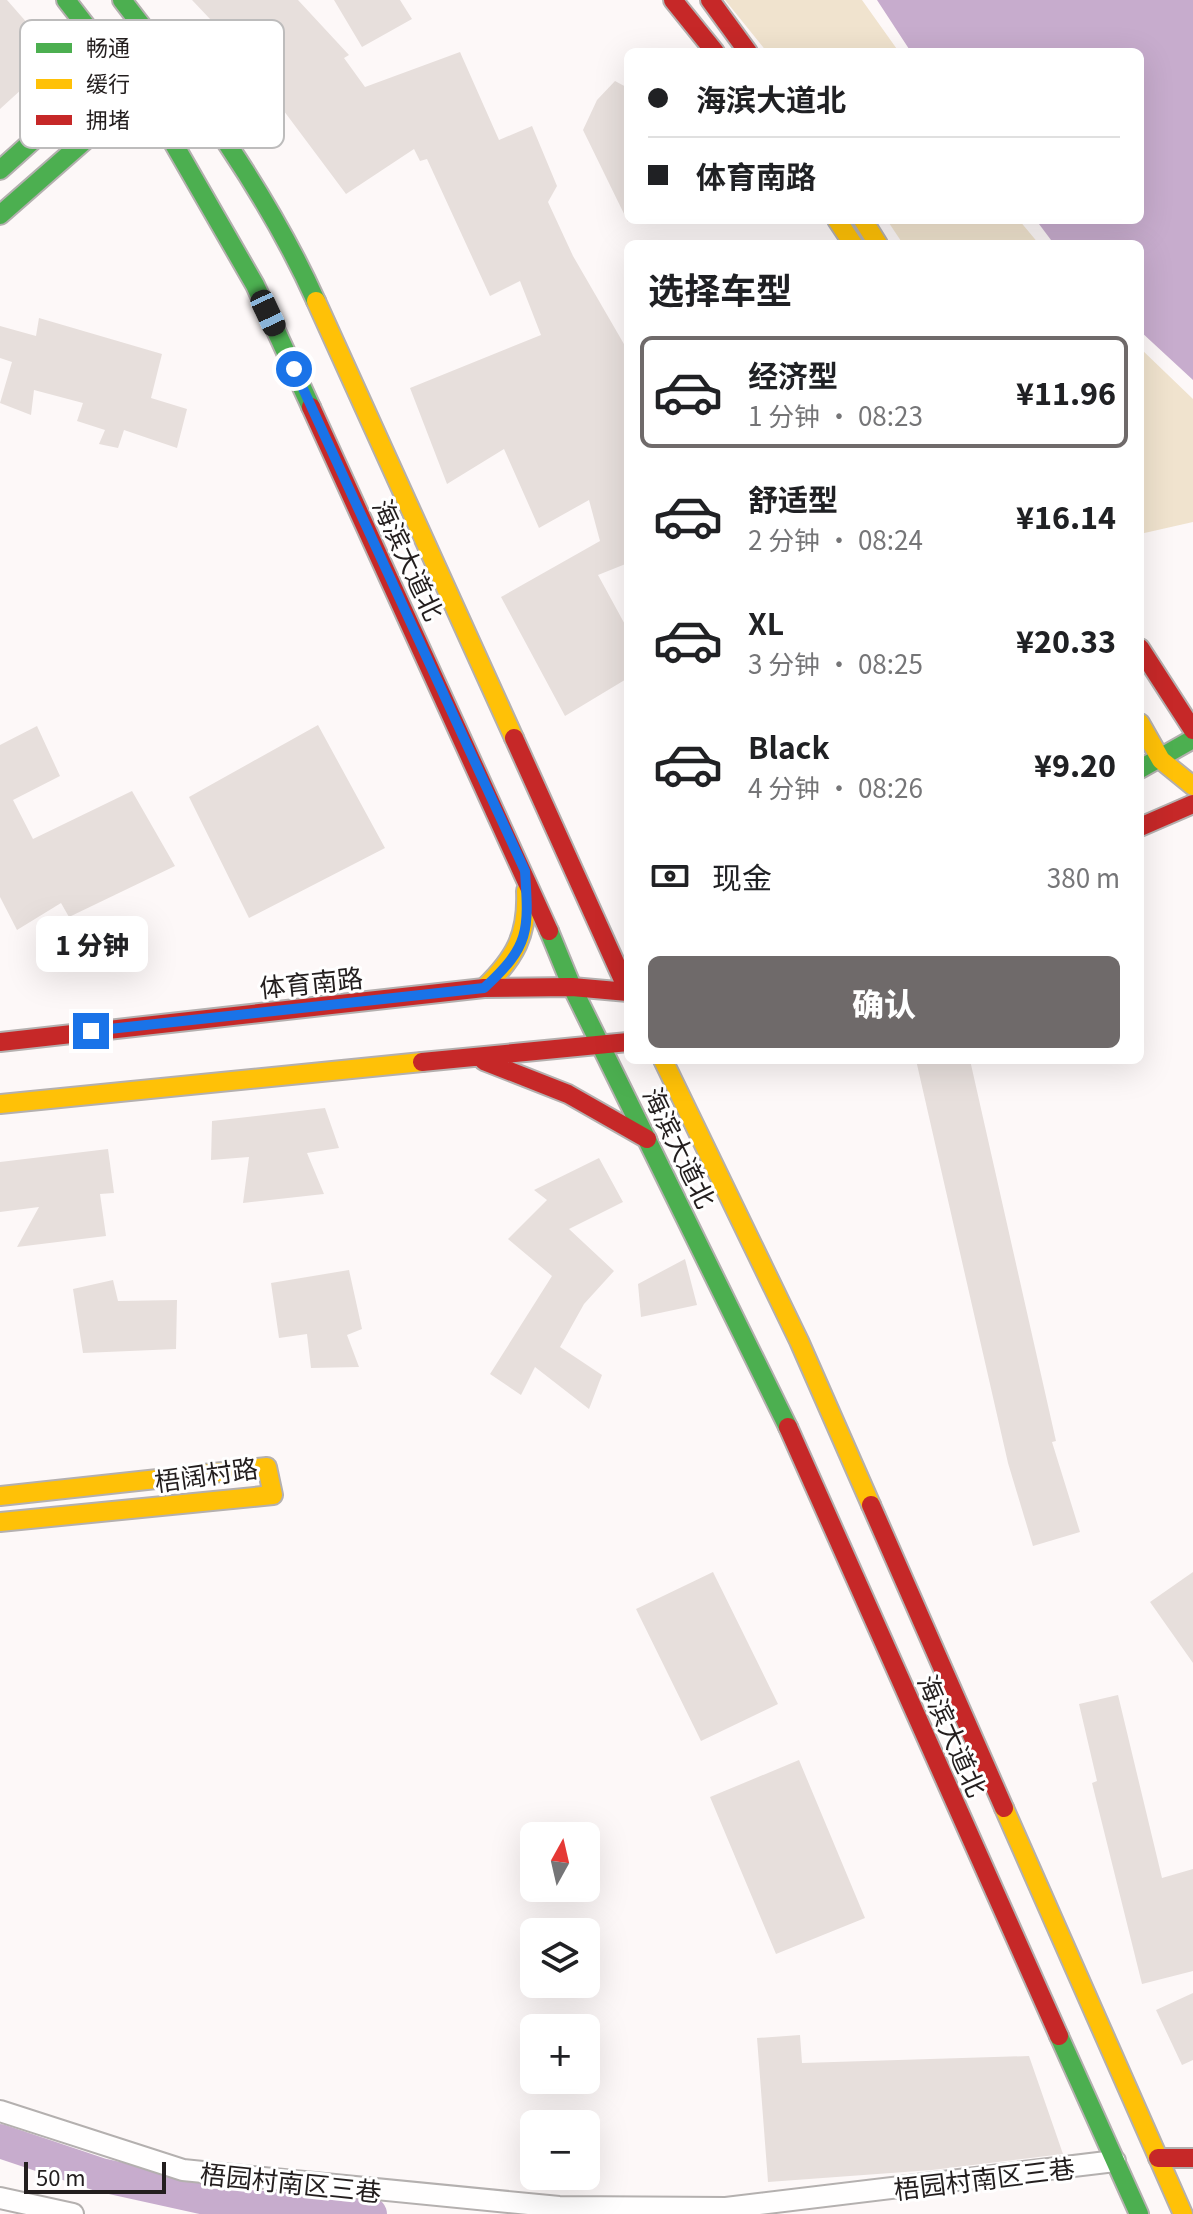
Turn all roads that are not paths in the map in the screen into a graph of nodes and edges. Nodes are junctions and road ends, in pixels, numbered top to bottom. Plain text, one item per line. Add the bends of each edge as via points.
1 (66, 0) edge
2 (122, 0) edge
3 (673, 0) edge
4 (710, 0) edge
5 (82, 20) edge
6 (138, 20) edge
7 (712, 48) edge
8 (745, 48) edge
9 (25, 148) edge
10 (76, 148) edge
11 (176, 148) edge
12 (229, 148) edge
13 (0, 170) edge
14 (0, 215) edge
15 (1144, 654) edge
16 (1144, 730) edge
17 (1193, 730) edge
18 (1193, 739) edge
19 (1161, 760) junction
20 (1144, 767) edge
21 (1193, 786) edge
22 (1193, 804) edge
23 (1144, 825) edge
24 (525, 871) junction
25 (624, 983) edge
26 (572, 987) junction
27 (484, 988) junction
28 (624, 992) edge
29 (0, 1042) edge
30 (624, 1042) edge
31 (602, 1045) junction
32 (473, 1058) junction
33 (665, 1064) edge
34 (0, 1104) edge
35 (648, 1140) junction
36 (0, 1496) edge
37 (0, 1522) edge
38 (0, 2111) edge
39 (1158, 2158) junction
40 (1193, 2158) edge
41 (1115, 2161) junction
42 (0, 2198) edge
43 (73, 2214) edge
44 (1139, 2214) edge
45 (1183, 2214) edge

1 - 5 main road, 海滨大道北
2 - 6 main road, 海滨大道北
3 - 7 main road
4 - 8 main road
9 - 13 main road
10 - 14 main road
11 - 24 main road, 海滨大道北 via 255,285
12 - 25 main road, 海滨大道北 via 297,258
15 - 17 main road
16 - 19 main road
18 - 19 main road
19 - 20 main road
19 - 21 main road
22 - 23 main road
24 - 26 main road, 海滨大道北
24 - 27 main road via 528,922 514,960
26 - 27 main road, 体育南路
26 - 28 main road, 体育南路
26 - 31 main road, 海滨大道北
27 - 29 main road, 体育南路
30 - 31 main road
31 - 32 main road
31 - 35 main road, 海滨大道北
32 - 34 main road
32 - 35 main road via 541,1080 608,1112
33 - 39 main road, 海滨大道北 via 799,1341
35 - 41 main road, 海滨大道北 via 780,1409
36 - 37 main road, 梧阔村路 via 267,1467 273,1495
38 - 41 street, 梧园村南区三巷 via 183,2170 559,2207 726,2208
39 - 40 main road
39 - 45 main road, 海滨大道北
41 - 44 main road, 海滨大道北
42 - 43 street

